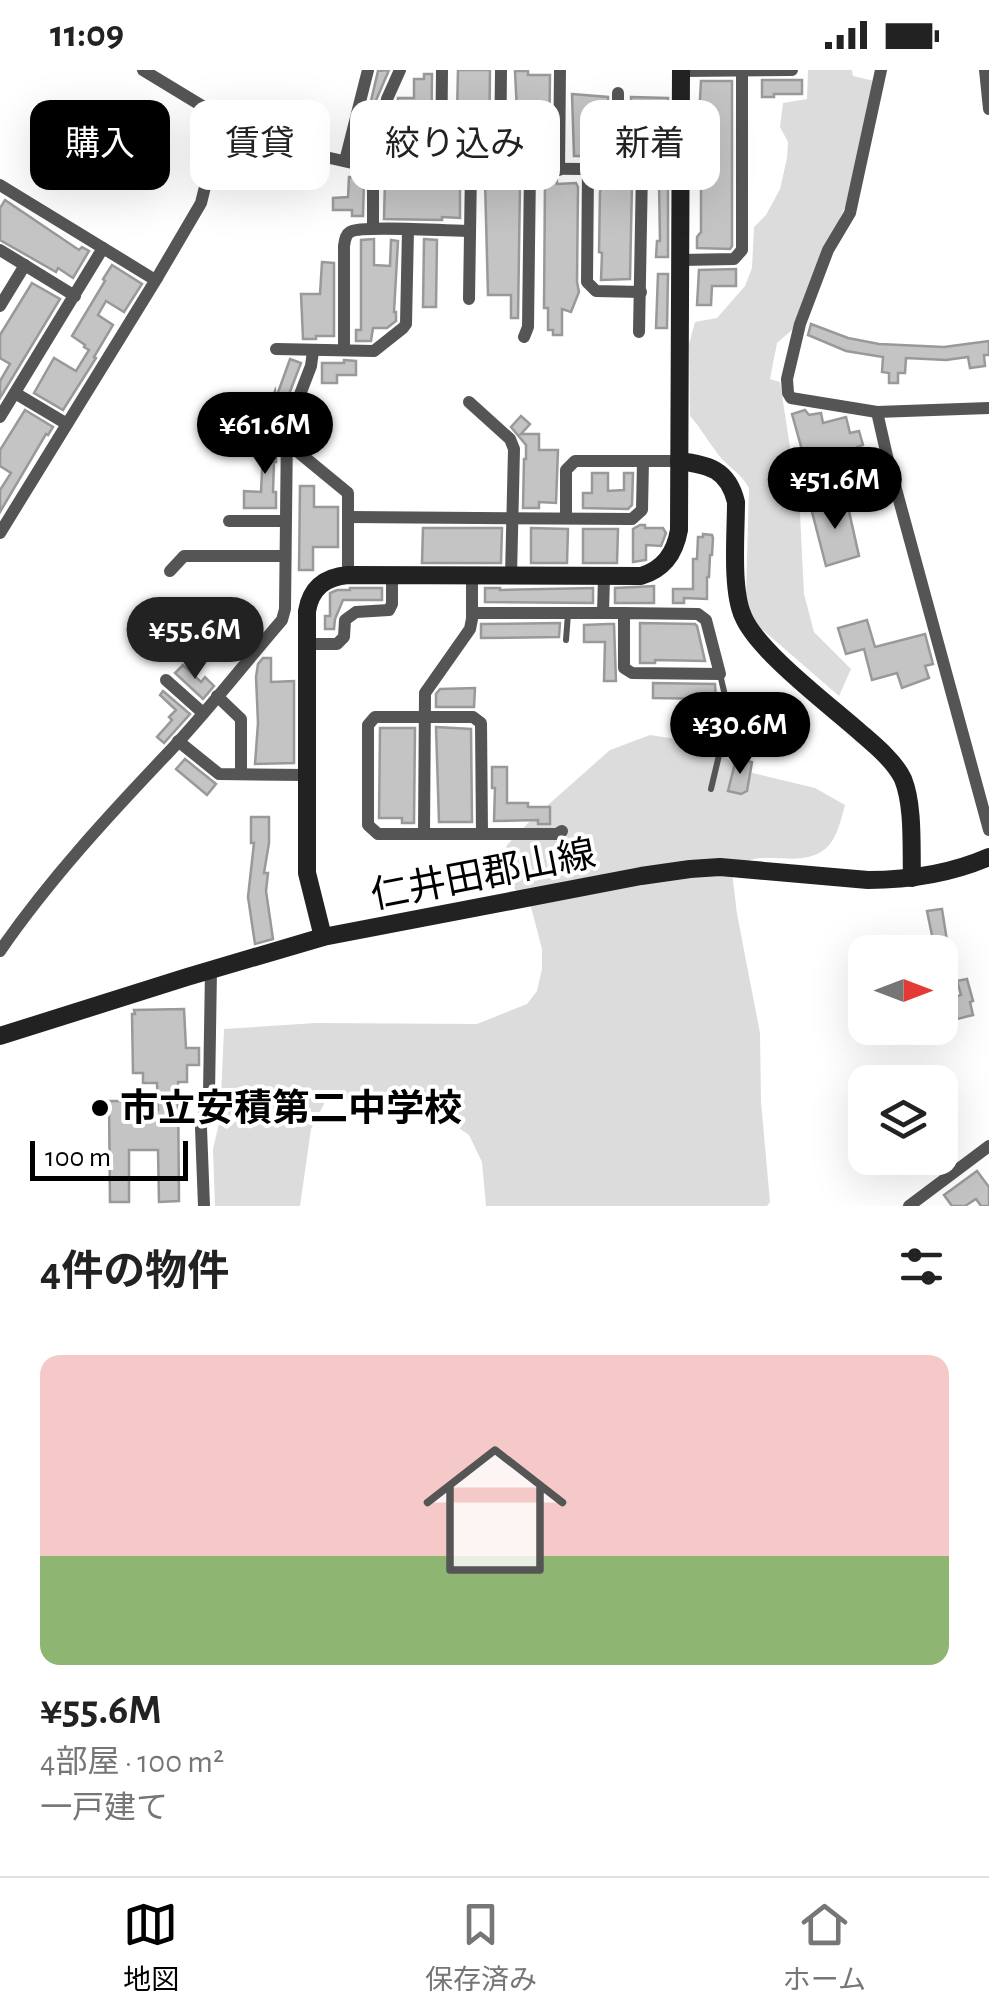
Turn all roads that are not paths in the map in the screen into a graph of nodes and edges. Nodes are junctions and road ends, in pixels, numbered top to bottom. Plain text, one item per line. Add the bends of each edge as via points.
1 (143, 70) edge
2 (368, 70) edge
3 (400, 70) edge
4 (442, 70) edge
5 (501, 70) edge
6 (560, 70) edge
7 (681, 70) edge
8 (792, 70) edge
9 (881, 70) edge
10 (985, 70) edge
11 (742, 71) edge
12 (618, 93) dead end
13 (192, 100) edge
14 (388, 100) edge
15 (442, 100) edge
16 (501, 100) edge
17 (560, 100) edge
18 (618, 100) edge
19 (681, 100) edge
20 (989, 109) edge
21 (330, 157) edge
22 (345, 161) junction
23 (350, 162) edge
24 (0, 185) edge
25 (204, 190) edge
26 (373, 190) edge
27 (471, 190) edge
28 (530, 190) edge
29 (588, 190) edge
30 (642, 190) edge
31 (682, 190) edge
32 (373, 229) junction
33 (408, 230) junction
34 (470, 231) junction
35 (103, 248) junction
36 (0, 250) edge
37 (681, 260) junction
38 (25, 265) junction
39 (157, 278) junction
40 (642, 292) junction
41 (75, 296) junction
42 (469, 300) dead end
43 (0, 306) edge
44 (640, 332) dead end
45 (524, 337) dead end
46 (276, 349) dead end
47 (344, 350) junction
48 (314, 351) junction
49 (15, 393) junction
50 (469, 402) dead end
51 (989, 408) edge
52 (877, 412) junction
53 (0, 417) edge
54 (67, 424) junction
55 (286, 442) junction
56 (643, 461) junction
57 (679, 462) junction
58 (348, 518) junction
59 (512, 518) junction
60 (566, 518) junction
61 (229, 521) dead end
62 (286, 521) junction
63 (0, 532) edge
64 (286, 556) junction
65 (170, 571) dead end
66 (348, 575) junction
67 (392, 575) junction
68 (472, 576) junction
69 (512, 576) junction
70 (604, 577) junction
71 (472, 613) junction
72 (568, 613) junction
73 (604, 613) junction
74 (624, 613) junction
75 (566, 640) dead end
76 (307, 644) junction
77 (720, 674) junction
78 (166, 680) dead end
79 (217, 696) junction
80 (202, 713) junction
81 (424, 718) junction
82 (178, 741) junction
83 (242, 774) junction
84 (306, 775) junction
85 (712, 788) dead end
86 (989, 830) edge
87 (562, 832) dead end
88 (482, 833) junction
89 (424, 834) junction
90 (989, 857) edge
91 (912, 878) junction
92 (324, 938) junction
93 (0, 951) edge
94 (211, 970) junction
95 (0, 1036) edge
96 (989, 1146) edge
97 (204, 1206) edge
98 (909, 1206) edge

1 - 13 street
2 - 22 street
3 - 14 street
4 - 15 street
5 - 16 street
6 - 17 street
7 - 11 street
7 - 19 street
8 - 11 street
9 - 52 street via 853,202 828,250 786,378 791,398
10 - 20 street
11 - 37 street via 743,247 734,259
12 - 18 street
21 - 22 street
22 - 23 street
24 - 35 street
25 - 39 street
26 - 32 street
27 - 34 street
28 - 45 street
29 - 40 street via 587,282 596,291
30 - 40 street
31 - 37 street
32 - 33 street
32 - 47 street via 352,230 344,240
33 - 34 street
33 - 47 street via 406,326 378,350
34 - 42 street
35 - 39 street
35 - 41 street
36 - 38 street
37 - 57 street
38 - 41 street
38 - 43 street
39 - 54 street
40 - 44 street
41 - 49 street
46 - 48 street
47 - 48 street
48 - 55 street
49 - 53 street
49 - 54 street
50 - 59 street via 510,439
51 - 52 street
52 - 86 street
54 - 63 street
55 - 58 street via 346,490
55 - 62 street
56 - 57 street
56 - 60 street via 575,462 566,470
56 - 60 street via 642,512 632,519
57 - 70 street via 679,530 671,556 645,575
57 - 91 street via 708,465 733,489 737,589 754,636 902,777
58 - 59 street
58 - 66 street
59 - 60 street
59 - 69 street
61 - 62 street
62 - 64 street
64 - 65 street via 184,556
64 - 79 street via 284,617
66 - 67 street
66 - 76 street via 329,579 311,596
67 - 68 street
67 - 76 street via 389,610 356,612 345,620 337,644
68 - 69 street
68 - 71 street
69 - 70 street
70 - 73 street
71 - 72 street
71 - 81 street via 468,630 426,691
72 - 73 street
72 - 75 lane
73 - 74 street
74 - 77 street via 698,614 706,620
74 - 77 street via 624,668 632,674
76 - 84 street
77 - 85 lane via 730,713
78 - 80 street
79 - 80 street
79 - 83 street via 242,719
80 - 82 street
81 - 88 street via 474,717 482,725
81 - 89 street
81 - 89 street via 374,717 368,724 368,825 378,834
82 - 83 street via 216,773
82 - 93 street
83 - 84 street
84 - 92 street via 308,874
87 - 88 street
88 - 89 street
90 - 91 street, 仁井田郡山線
91 - 92 street, 仁井田郡山線 via 690,869
92 - 94 street, 仁井田郡山線
94 - 95 street, 仁井田郡山線
94 - 97 street via 201,1128
96 - 98 street

